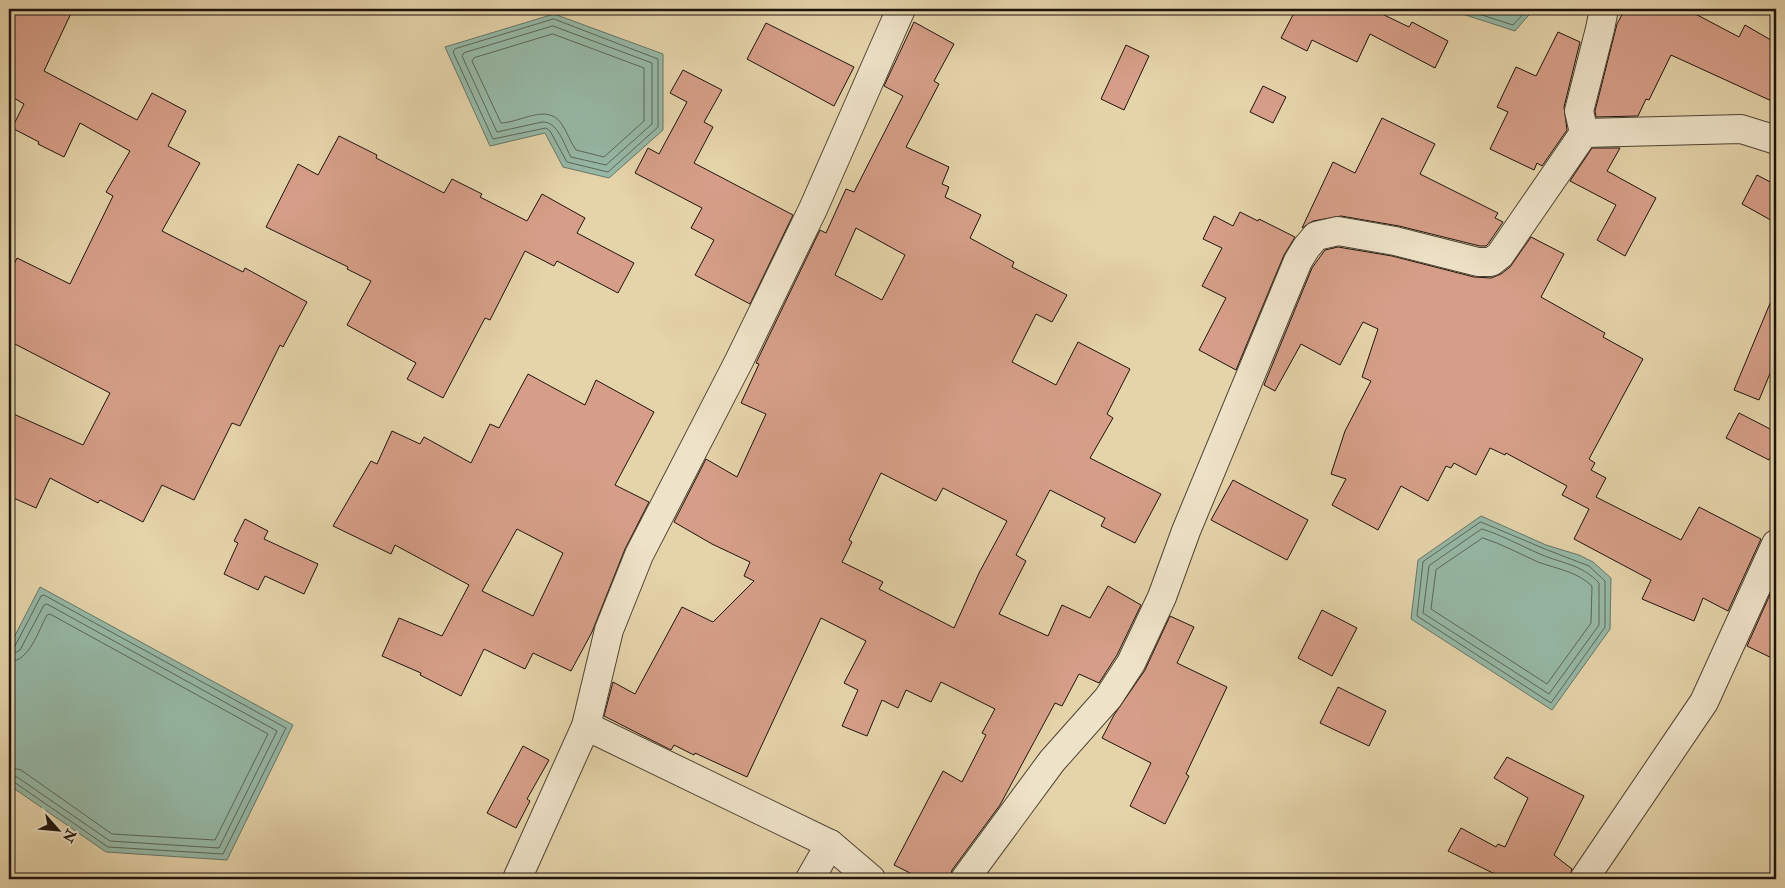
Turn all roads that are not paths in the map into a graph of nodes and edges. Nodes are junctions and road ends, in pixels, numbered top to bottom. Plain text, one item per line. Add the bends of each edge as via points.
1 (902, 9) edge
2 (1604, 9) edge
3 (1584, 133) junction
4 (1776, 140) edge
5 (1776, 544) edge
6 (586, 726) junction
7 (830, 844) junction
8 (517, 879) edge
9 (810, 879) edge
10 (872, 879) edge
11 (965, 879) edge
12 (1584, 879) edge

1 - 6 street via 813,209 739,362 639,555 609,630
2 - 3 street via 1579,111
3 - 4 street via 1741,129
3 - 11 street via 1500,255 1491,262 1478,262 1395,241 1338,231 1316,236 1306,248 1186,531 1162,597 1131,663 1108,698 1052,761
5 - 12 street via 1704,702
6 - 7 street
6 - 8 street
7 - 9 street
7 - 10 street

